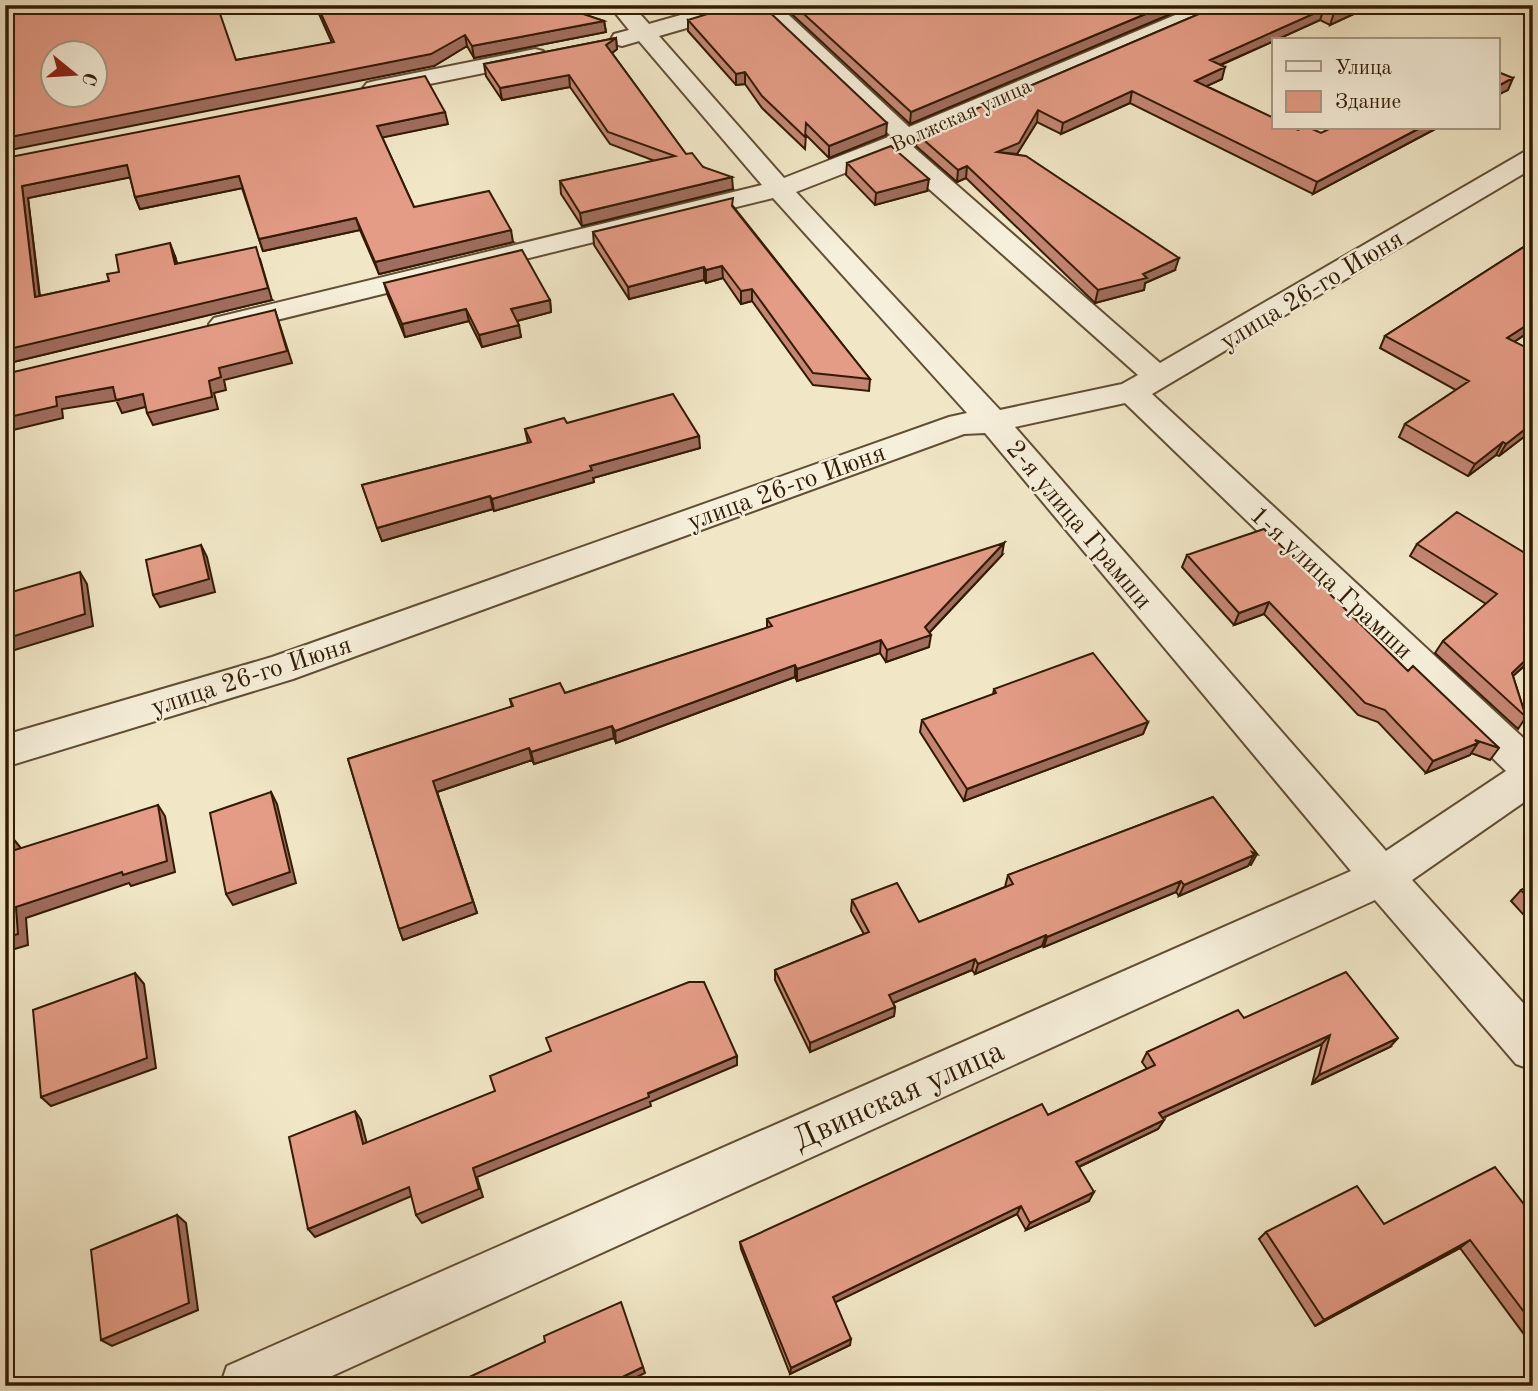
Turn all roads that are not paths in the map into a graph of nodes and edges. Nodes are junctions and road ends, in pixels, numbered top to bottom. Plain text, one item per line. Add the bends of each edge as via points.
1 (620, 5) edge
2 (741, 5) edge
3 (765, 5) edge
4 (1218, 5) edge
5 (645, 34) junction
6 (605, 42) edge
7 (564, 50) edge
8 (346, 94) edge
9 (901, 141) junction
10 (1533, 157) edge
11 (779, 189) junction
12 (195, 331) edge
13 (1145, 385) junction
14 (993, 422) junction
15 (5, 751) edge
16 (1533, 773) edge
17 (1382, 877) junction
18 (1533, 1048) edge
19 (247, 1386) edge

1 - 5 street, 2-я улица Грамши
2 - 5 street
3 - 9 street, 1-я улица Грамши
4 - 9 street, Волжская улица
5 - 6 street
5 - 11 street, 2-я улица Грамши
7 - 8 street
9 - 11 street, Волжская улица
9 - 13 street, 1-я улица Грамши
10 - 13 street, улица 26-го Июня
11 - 12 street, Волжская улица
11 - 14 street, 2-я улица Грамши
13 - 14 street, улица 26-го Июня
13 - 16 street, 1-я улица Грамши
14 - 15 street, улица 26-го Июня via 960,424 280,668
14 - 17 street, 2-я улица Грамши
16 - 17 street, Двинская улица
17 - 18 street, 2-я улица Грамши
17 - 19 street, Двинская улица

